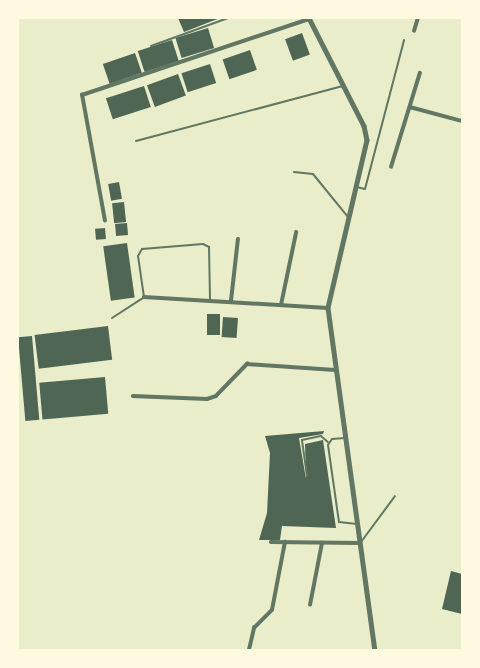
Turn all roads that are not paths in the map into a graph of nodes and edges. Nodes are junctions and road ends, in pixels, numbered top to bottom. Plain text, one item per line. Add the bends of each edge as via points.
1 (228, 18) edge
2 (309, 18) edge
3 (418, 18) edge
4 (414, 31) dead end
5 (404, 40) dead end
6 (151, 46) dead end
7 (420, 73) dead end
8 (344, 86) junction
9 (410, 107) junction
10 (462, 121) edge
11 (136, 142) dead end
12 (391, 167) dead end
13 (294, 172) dead end
14 (356, 187) junction
15 (349, 218) junction
16 (105, 221) dead end
17 (296, 232) dead end
18 (238, 239) dead end
19 (144, 297) junction
20 (210, 299) junction
21 (231, 301) junction
22 (281, 305) junction
23 (328, 308) junction
24 (112, 318) dead end
25 (335, 370) junction
26 (133, 396) dead end
27 (345, 438) junction
28 (328, 442) junction
29 (307, 476) dead end
30 (395, 496) dead end
31 (357, 524) junction
32 (271, 542) dead end
33 (286, 542) junction
34 (322, 543) junction
35 (360, 544) junction
36 (310, 606) dead end
37 (249, 650) edge
38 (375, 650) edge

1 - 6 lane
2 - 8 street
2 - 16 street via 82,95
3 - 4 street
5 - 14 lane via 365,189
7 - 9 street
8 - 11 lane
8 - 14 street via 364,126 367,140
9 - 10 street
9 - 12 street
13 - 15 lane via 312,174
14 - 15 street
15 - 23 street
17 - 22 street
18 - 21 street
19 - 20 street
19 - 20 lane via 140,250 203,244 212,252
19 - 24 lane
20 - 21 street
21 - 22 street
22 - 23 street
23 - 25 street
25 - 26 street via 247,364 216,396 207,399
25 - 27 street
27 - 28 lane
27 - 31 street
28 - 29 lane via 321,436 302,440
28 - 31 lane via 339,522
30 - 35 lane
31 - 35 street
32 - 33 street
33 - 34 street
33 - 37 street via 272,610 254,628
34 - 35 street
34 - 36 street
35 - 38 street

